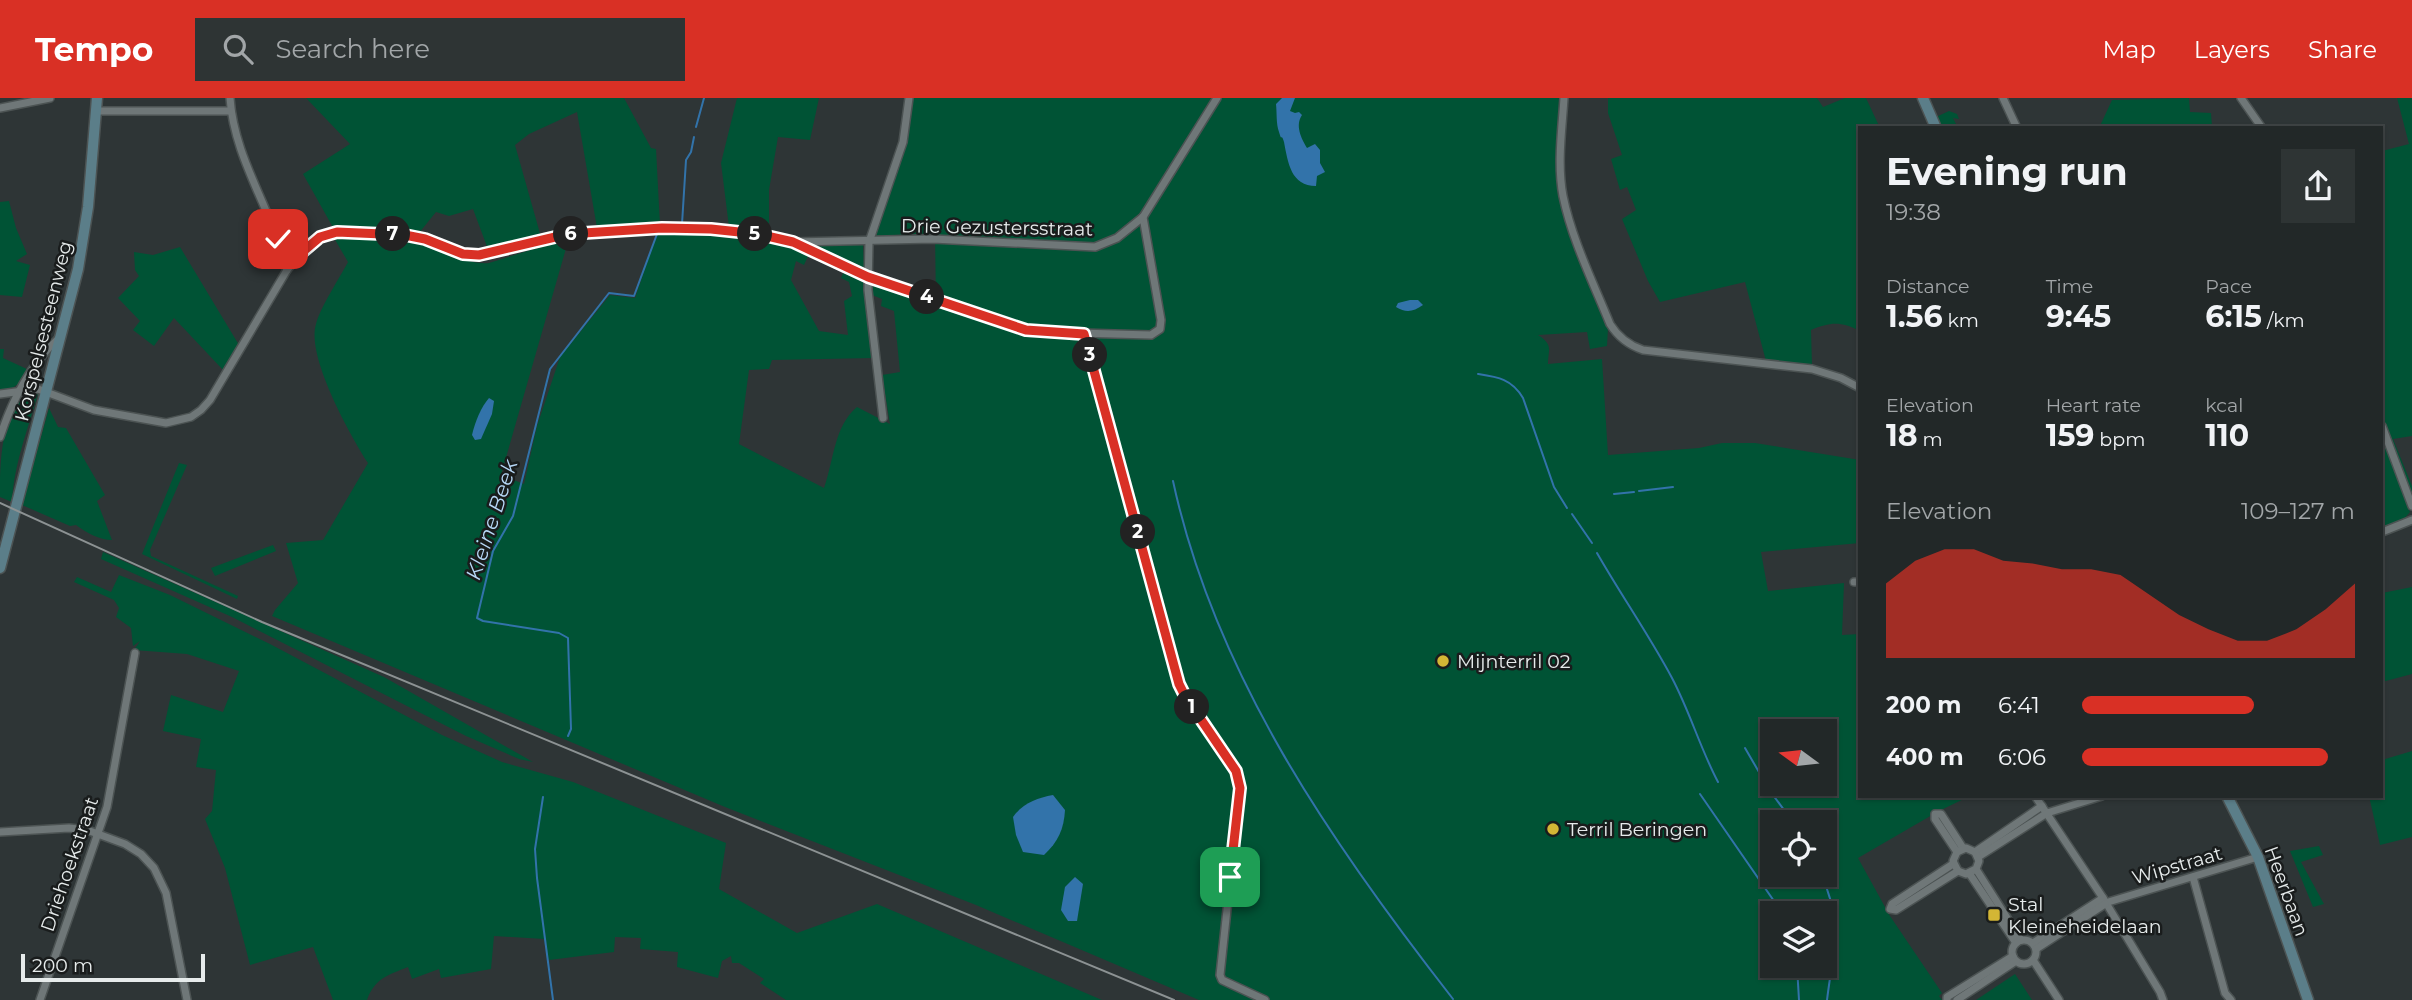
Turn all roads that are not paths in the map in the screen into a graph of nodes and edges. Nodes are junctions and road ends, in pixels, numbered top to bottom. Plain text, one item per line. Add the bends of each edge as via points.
1 (50, 98) edge
2 (97, 98) edge
3 (230, 98) edge
4 (909, 98) edge
5 (1217, 98) edge
6 (1564, 98) edge
7 (1923, 98) edge
8 (2003, 98) edge
9 (2241, 98) edge
10 (0, 108) edge
11 (96, 111) junction
12 (231, 111) junction
13 (1935, 126) edge
14 (2016, 126) edge
15 (2261, 126) edge
16 (1143, 217) junction
17 (274, 228) junction
18 (793, 242) junction
19 (869, 242) junction
20 (300, 254) junction
21 (287, 270) junction
22 (868, 277) junction
23 (1084, 334) junction
24 (60, 338) junction
25 (1858, 387) edge
26 (21, 390) junction
27 (46, 391) junction
28 (0, 394) edge
29 (883, 418) dead end
30 (2383, 429) edge
31 (0, 437) edge
32 (2412, 506) edge
33 (2412, 520) edge
34 (2383, 532) edge
35 (0, 568) edge
36 (135, 653) dead end
37 (2036, 798) edge
38 (2093, 798) edge
39 (2228, 798) edge
40 (2044, 809) junction
41 (0, 832) edge
42 (99, 834) junction
43 (1960, 850) junction
44 (1977, 854) junction
45 (2258, 858) junction
46 (1956, 867) junction
47 (1972, 871) junction
48 (2193, 877) junction
49 (2104, 902) junction
50 (2019, 941) junction
51 (2034, 946) junction
52 (2015, 958) junction
53 (2033, 960) junction
54 (2225, 996) edge
55 (40, 1000) edge
56 (187, 1000) edge
57 (1265, 1000) edge
58 (1947, 1000) edge
59 (1957, 1000) edge
60 (2059, 1000) edge
61 (2163, 1000) edge
62 (2231, 1000) edge
63 (2308, 1000) edge

1 - 10 street
2 - 11 street, Korspelsesteenweg
3 - 12 street
4 - 19 street via 903,142
5 - 16 street, Drie Gezustersstraat
6 - 25 street via 1560,166 1565,204 1610,324 1620,337 1643,350 1812,369
7 - 13 street
8 - 14 street
9 - 15 street
11 - 12 street
11 - 24 street, Korspelsesteenweg via 84,237
12 - 17 street via 236,139
16 - 19 street, Drie Gezustersstraat via 1117,238 1095,247 933,239
16 - 23 street via 1160,329 1152,335
17 - 20 street
17 - 21 street
18 - 19 street, Drie Gezustersstraat
18 - 20 street via 758,234 662,228 568,234 479,255 405,235 337,232 320,237
18 - 22 street
19 - 22 street
20 - 21 street
21 - 27 street via 210,400 191,417 166,423 121,416
22 - 23 street via 1026,330
22 - 29 street
23 - 57 street via 1179,684 1236,771 1240,788 1220,975
24 - 26 street
24 - 27 street, Korspelsesteenweg
26 - 27 street
26 - 28 street
26 - 31 street
27 - 35 street, Korspelsesteenweg
30 - 32 street
33 - 34 street
36 - 42 street, Driehoekstraat via 114,777
37 - 40 street
38 - 40 street
39 - 45 street, Heerbaan
40 - 44 street
40 - 49 street
41 - 42 street via 69,828
42 - 55 street, Driehoekstraat
42 - 56 street via 125,844 154,867 169,905
43 - 43 street via 1941,814 1935,814 1935,818
43 - 44 street
43 - 46 street via 1954,856
44 - 47 street
45 - 48 street, Wipstraat
45 - 63 street, Heerbaan
46 - 46 street via 1892,904 1890,909 1896,910
46 - 47 street
47 - 50 street
48 - 49 street, Wipstraat
48 - 54 street
49 - 51 street, Wipstraat
49 - 61 street
50 - 51 street
50 - 52 street via 2013,948
51 - 53 street
52 - 53 street via 2025,964
52 - 58 street
52 - 59 street
53 - 60 street
54 - 62 street

